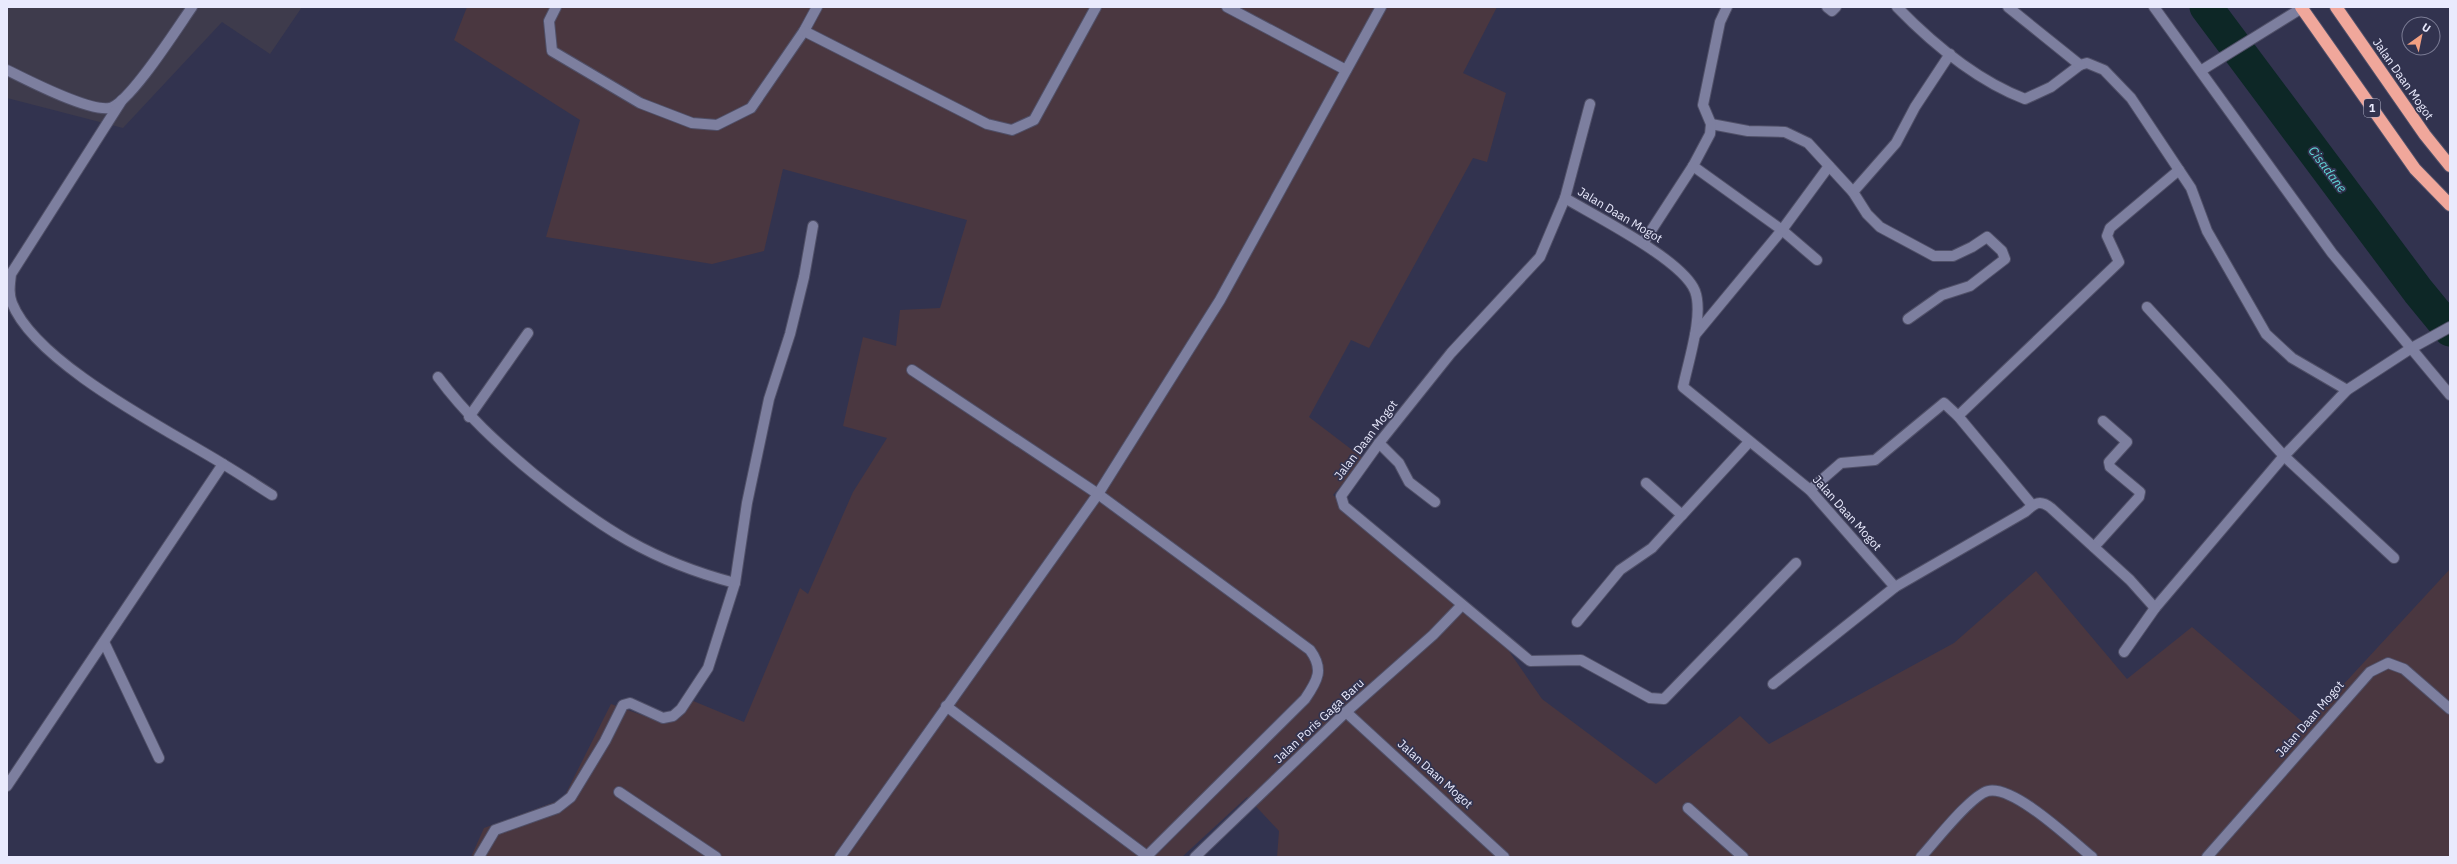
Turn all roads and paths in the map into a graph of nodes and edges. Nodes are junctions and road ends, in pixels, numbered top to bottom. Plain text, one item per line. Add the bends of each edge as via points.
1 (192, 7) edge
2 (556, 7) edge
3 (817, 7) edge
4 (1096, 7) edge
5 (1226, 7) edge
6 (1381, 7) edge
7 (1727, 7) edge
8 (1827, 7) edge
9 (1836, 7) edge
10 (1897, 7) edge
11 (2008, 7) edge
12 (2154, 7) edge
13 (2336, 7) edge
14 (2301, 8) edge
15 (804, 31) junction
16 (1950, 54) junction
17 (2080, 65) junction
18 (7, 70) edge
19 (1346, 70) junction
20 (2202, 70) junction
21 (122, 100) junction
22 (1590, 104) dead end
23 (1712, 124) junction
24 (1693, 166) junction
25 (1829, 166) junction
26 (2450, 166) edge
27 (2179, 170) junction
28 (1853, 192) junction
29 (1565, 198) junction
30 (2450, 205) edge
31 (812, 226) dead end
32 (1782, 230) junction
33 (1643, 243) junction
34 (1817, 260) dead end
35 (2147, 307) dead end
36 (1908, 319) dead end
37 (2450, 327) edge
38 (528, 333) dead end
39 (1693, 337) junction
40 (2414, 347) junction
41 (912, 370) dead end
42 (438, 378) dead end
43 (2347, 390) junction
44 (2450, 395) edge
45 (1958, 416) junction
46 (469, 417) junction
47 (2103, 421) dead end
48 (1750, 442) junction
49 (1379, 443) junction
50 (2284, 456) junction
51 (223, 464) junction
52 (1646, 483) dead end
53 (1810, 490) junction
54 (1098, 494) junction
55 (272, 495) dead end
56 (1435, 502) dead end
57 (2032, 505) junction
58 (1682, 515) junction
59 (2094, 547) junction
60 (2394, 558) dead end
61 (1796, 563) dead end
62 (735, 584) junction
63 (1895, 587) junction
64 (1461, 606) junction
65 (2156, 608) junction
66 (1578, 622) dead end
67 (104, 642) junction
68 (2124, 652) dead end
69 (1773, 684) dead end
70 (946, 706) junction
71 (2450, 709) edge
72 (1346, 712) junction
73 (159, 758) dead end
74 (7, 786) edge
75 (619, 792) dead end
76 (1688, 808) dead end
77 (478, 857) edge
78 (716, 857) edge
79 (840, 857) edge
80 (1147, 857) edge
81 (1195, 857) edge
82 (1504, 857) edge
83 (1743, 857) edge
84 (1921, 857) edge
85 (2092, 857) edge
86 (2207, 857) edge

1 - 21 street via 137,84
2 - 15 street via 549,21 552,51 640,103 692,123 717,125 751,108
3 - 15 street
4 - 15 street via 1034,120 1012,130 987,124
5 - 19 street
6 - 19 street
7 - 23 street via 1720,22 1703,105
8 - 9 street via 1832,11
10 - 16 street via 1926,37
11 - 17 street
12 - 20 street
13 - 26 highway, Jalan Daan Mogot / 1 via 2425,135
14 - 20 street
14 - 30 highway, 1 via 2416,169
16 - 17 street via 2003,91 2025,99 2051,87
16 - 28 street via 1915,107 1896,144
17 - 27 street via 2087,63 2104,70 2131,98
18 - 21 street via 66,97 104,108 111,108
19 - 54 street via 1220,300
20 - 40 street via 2249,140 2332,253
21 - 51 street via 12,274 9,289 12,304 39,341 74,370 119,402
22 - 29 street
23 - 24 street via 1710,134
23 - 25 street via 1748,130 1785,132 1808,143
24 - 32 street
24 - 33 street
25 - 28 street
25 - 32 street
27 - 43 street via 2191,188 2207,231 2266,334 2292,358
27 - 45 street via 2110,228 2106,236 2119,262
28 - 36 street via 1862,208 1880,227 1934,256 1953,256 1987,237 1993,240 2005,257 1970,286 1942,294
29 - 33 street, Jalan Daan Mogot
29 - 49 street, Jalan Daan Mogot via 1540,257 1451,353
31 - 62 street via 804,277 790,334 769,399 747,503
32 - 34 street
32 - 39 street
33 - 39 street, Jalan Daan Mogot via 1686,276 1695,292 1698,317
35 - 50 street
37 - 40 street
38 - 46 street
39 - 48 street, Jalan Daan Mogot via 1683,387
40 - 43 street
40 - 44 street
41 - 54 street
42 - 46 street
43 - 50 street
45 - 53 street via 1944,403 1875,460 1841,463
45 - 57 street
46 - 62 street via 544,482 620,538 656,556
47 - 59 street via 2127,442 2109,462 2110,467 2140,492 2139,497
48 - 53 street, Jalan Daan Mogot
48 - 58 street
49 - 56 street via 1399,464 1409,482
49 - 64 street, Jalan Daan Mogot via 1341,496 1344,506
50 - 60 street
50 - 65 street
51 - 55 street
51 - 67 street
52 - 58 street
53 - 63 street, Jalan Daan Mogot
54 - 70 street
54 - 80 street via 1310,650 1317,660 1319,674 1305,699
57 - 59 street via 2038,502 2046,504
57 - 63 street via 2025,512
58 - 66 street via 1652,548 1620,570
59 - 65 street
61 - 64 street via 1664,699 1650,698 1581,660 1530,661
62 - 77 street via 708,668 681,709 673,716 663,718 630,703 623,705 605,741 571,797 556,808 495,830
63 - 69 street
64 - 72 street, Jalan Poris Gaga Baru via 1433,635
65 - 68 street
67 - 73 street
67 - 74 street
70 - 79 street
70 - 80 street
71 - 86 street, Jalan Daan Mogot via 2404,669 2388,663 2370,672
72 - 81 street, Jalan Poris Gaga Baru
72 - 82 street, Jalan Daan Mogot
75 - 78 street
76 - 83 street
84 - 85 street via 1972,801 1988,791 2000,790 2025,803

